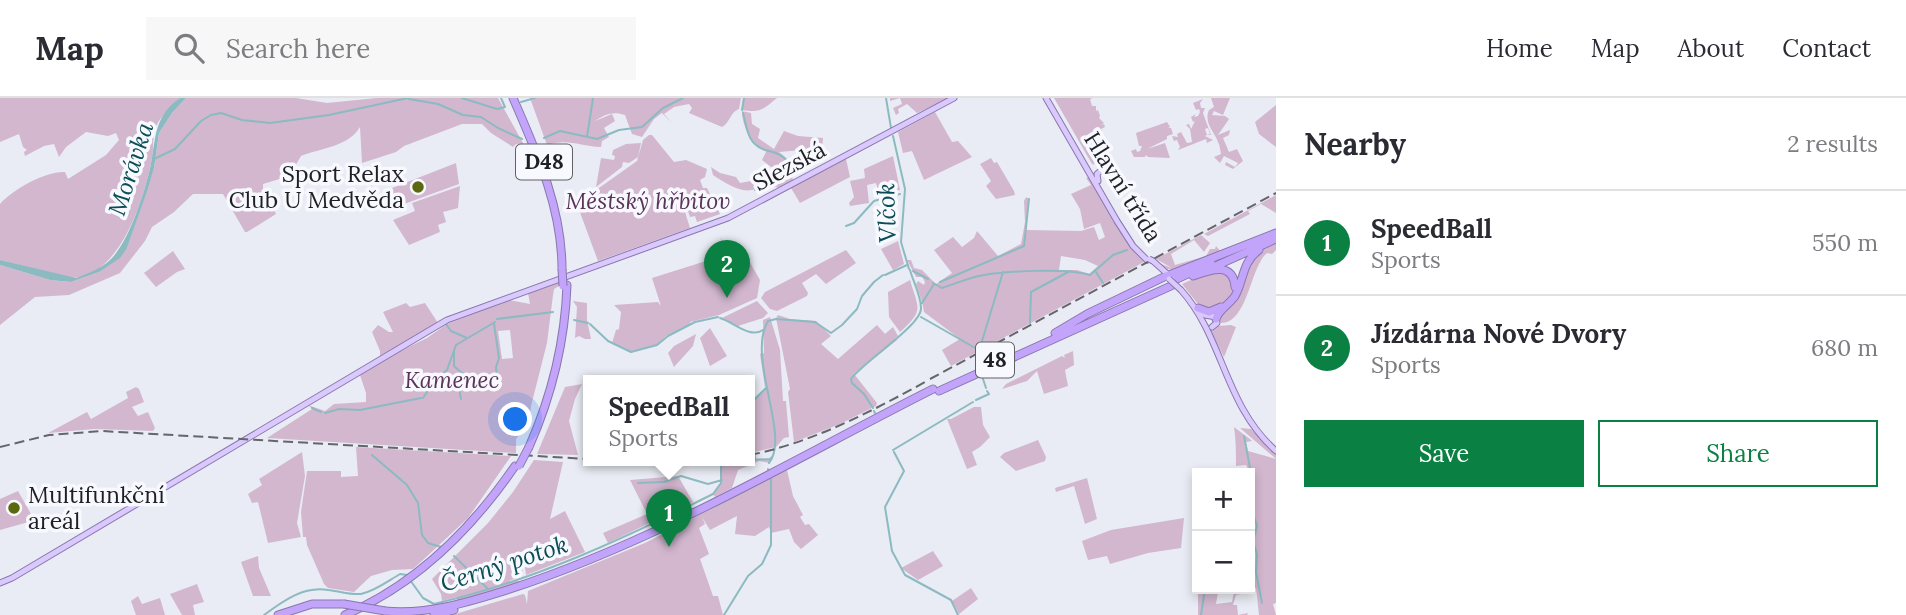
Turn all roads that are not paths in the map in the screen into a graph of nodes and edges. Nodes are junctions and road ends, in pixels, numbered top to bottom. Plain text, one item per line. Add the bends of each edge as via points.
1 (515, 98) edge
2 (954, 98) edge
3 (1047, 98) edge
4 (1107, 166) dead end
5 (1098, 181) junction
6 (1275, 237) edge
7 (1150, 261) junction
8 (564, 268) junction
9 (1192, 276) junction
10 (1174, 281) junction
11 (1221, 307) junction
12 (1198, 311) junction
13 (1210, 320) junction
14 (1054, 335) junction
15 (1210, 338) junction
16 (1276, 449) edge
17 (411, 581) junction
18 (0, 583) edge
19 (525, 586) junction
20 (278, 615) edge
21 (345, 615) edge
22 (356, 615) edge
23 (434, 615) edge

1 - 8 highway, D48 via 554,206
1 - 8 highway, D48 via 556,197 565,238
2 - 18 main road, Slezská via 728,218 447,320
3 - 5 main road, Hlavní třída
3 - 7 main road, Hlavní třída via 1117,221 1133,246
4 - 5 main road via 1099,171
5 - 7 main road, Hlavní třída
6 - 9 highway, 48
6 - 10 highway, 48
6 - 13 highway via 1249,259 1236,295
7 - 10 main road, Hlavní třída
8 - 17 highway, D48, bridge via 562,338 542,417 498,498 447,554
9 - 10 highway, 48
9 - 11 highway, 48 via 1217,269 1230,273 1234,290
10 - 12 main road, Hlavní třída
10 - 14 highway, 48
10 - 14 highway, 48 via 1087,314
11 - 12 highway
11 - 13 highway, 48
12 - 13 main road
12 - 15 main road
13 - 15 main road
13 - 16 main road via 1211,335 1243,408
14 - 19 highway, 48 via 936,390 659,533 591,564
15 - 16 main road via 1248,420
17 - 21 highway, D48
17 - 22 highway, D48
19 - 20 highway, bridge via 432,610 406,613 312,604
19 - 23 highway

